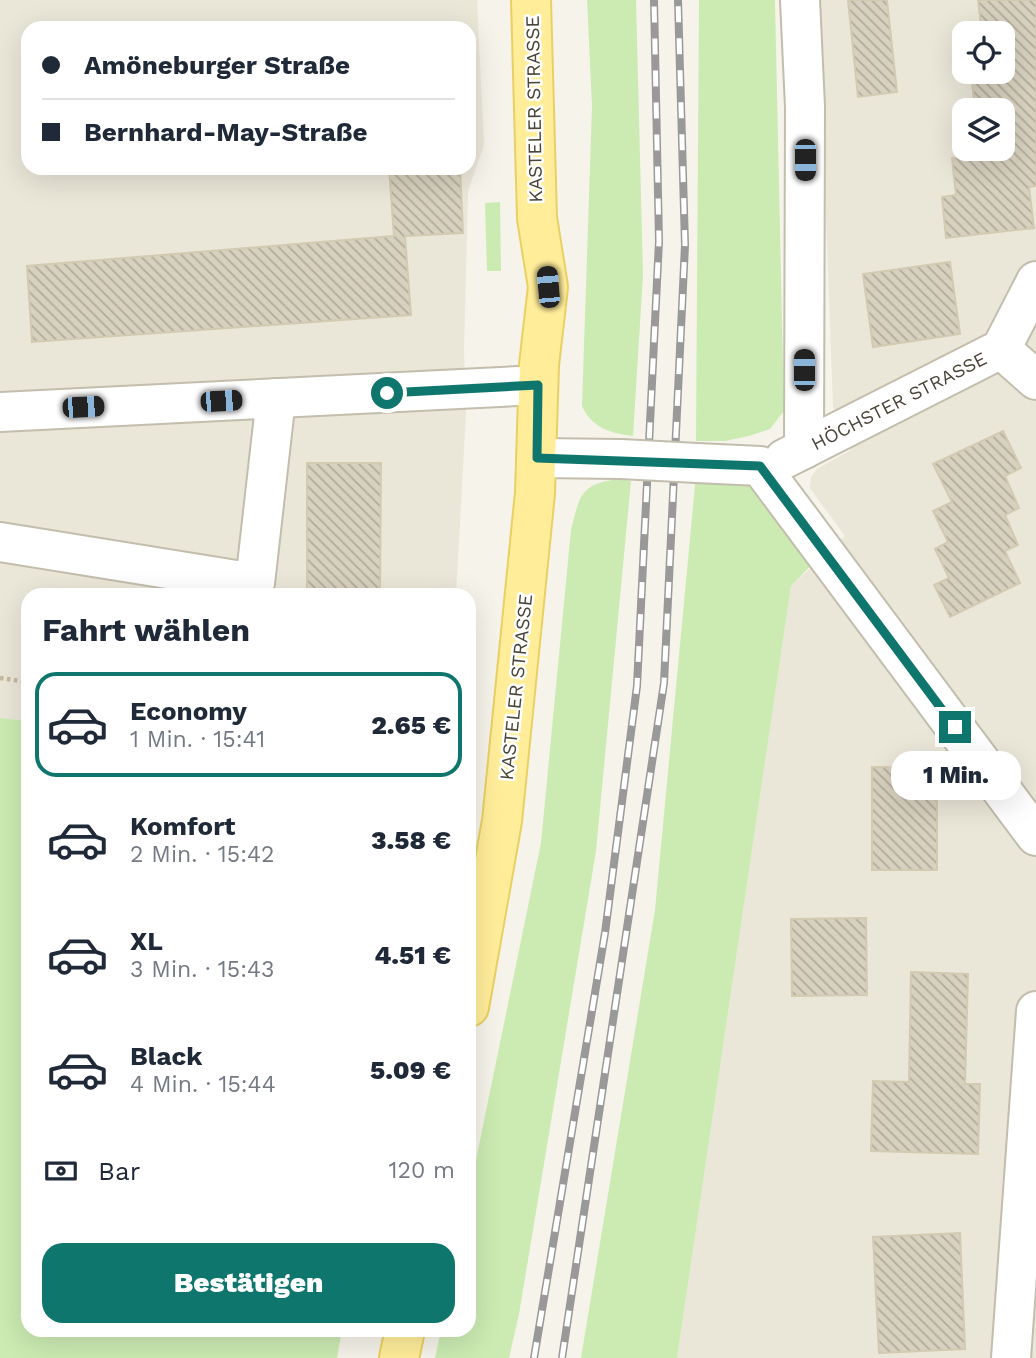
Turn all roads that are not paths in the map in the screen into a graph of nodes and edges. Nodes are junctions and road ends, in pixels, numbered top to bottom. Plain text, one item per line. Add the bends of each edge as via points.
1 (531, 0) edge
2 (800, 0) edge
3 (1036, 281) edge
4 (1001, 349) junction
5 (538, 375) junction
6 (1036, 380) edge
7 (276, 398) junction
8 (0, 412) edge
9 (804, 449) junction
10 (537, 458) junction
11 (760, 466) junction
12 (0, 542) edge
13 (1036, 836) edge
14 (476, 968) edge
15 (1036, 1011) edge
16 (404, 1337) edge
17 (399, 1358) edge
18 (1011, 1358) edge

1 - 5 main road, KASTELER STRASSE via 537,218 548,287
2 - 9 street, HÖCHSTER STRASSE via 805,107
3 - 4 street, HÖCHSTER STRASSE
4 - 6 street
4 - 9 street, HÖCHSTER STRASSE
5 - 7 street
5 - 10 main road, KASTELER STRASSE
7 - 8 street
7 - 12 street via 255,583
9 - 11 street, HÖCHSTER STRASSE
10 - 11 street, bridge
10 - 14 main road, KASTELER STRASSE via 502,821
11 - 13 street
15 - 18 street
16 - 17 main road

